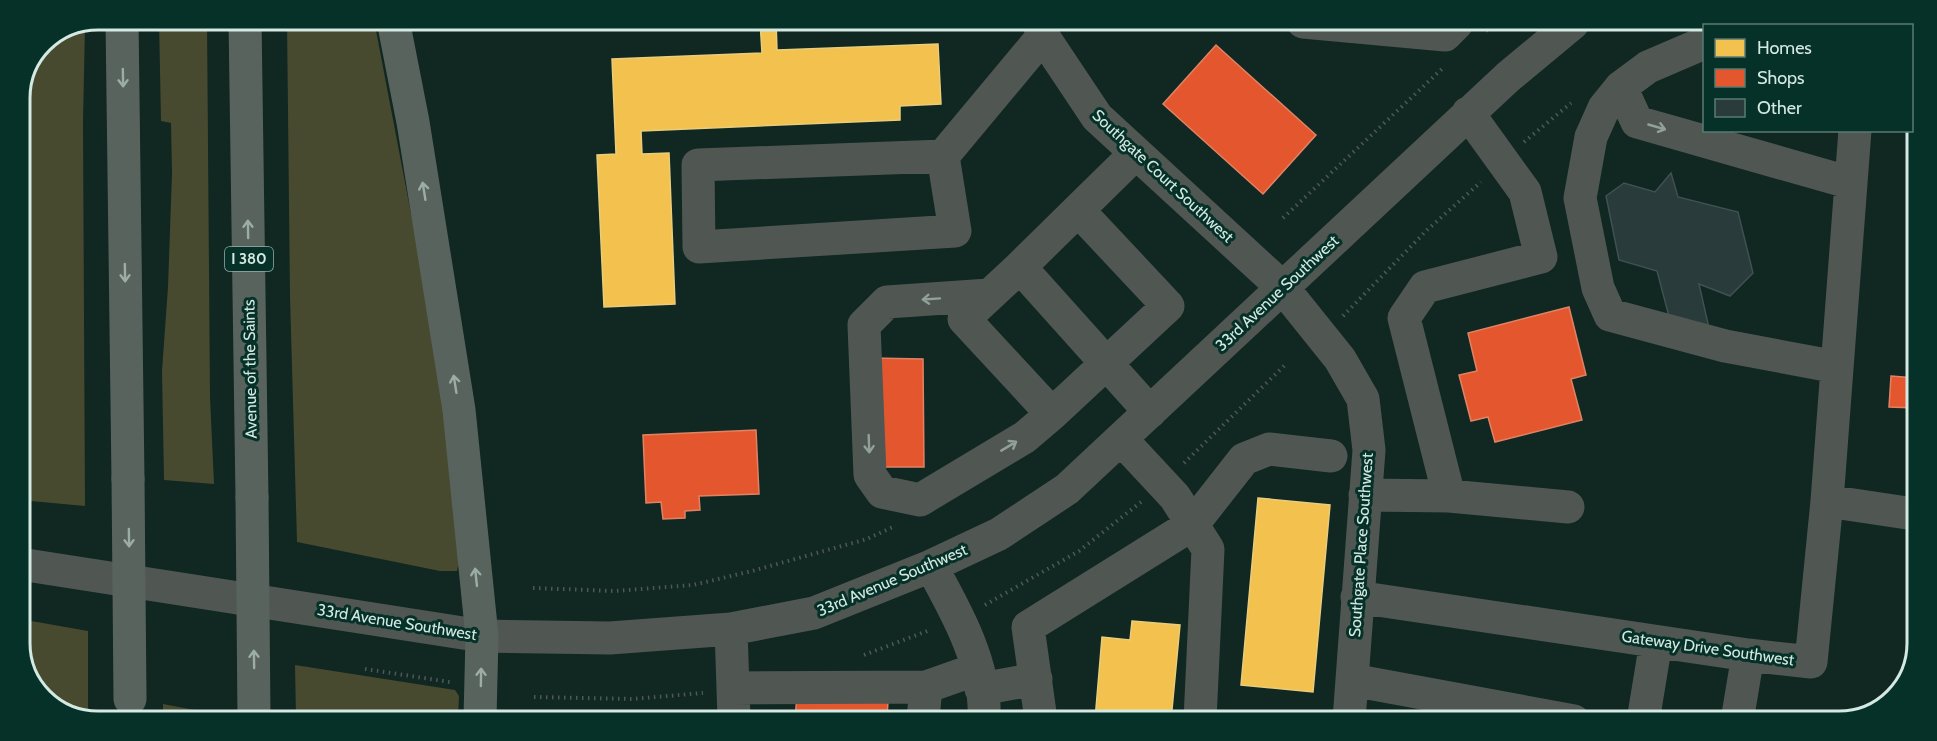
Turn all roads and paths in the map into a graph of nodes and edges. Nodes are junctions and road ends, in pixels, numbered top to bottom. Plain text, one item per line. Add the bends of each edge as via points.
1 (122, 30) edge
2 (245, 30) edge
3 (395, 30) edge
4 (1040, 30) edge
5 (1042, 30) edge
6 (1390, 30) edge
7 (1468, 30) edge
8 (1565, 30) edge
9 (1703, 43) edge
10 (1452, 59) dead end
11 (1621, 87) junction
12 (1468, 113) junction
13 (1855, 132) edge
14 (1136, 153) junction
15 (943, 156) junction
16 (1851, 183) junction
17 (1078, 210) junction
18 (1283, 218) dead end
19 (1020, 267) junction
20 (1283, 288) junction
21 (989, 295) junction
22 (1107, 364) junction
23 (1837, 368) junction
24 (1150, 412) junction
25 (1052, 414) junction
26 (1121, 439) junction
27 (1330, 456) dead end
28 (1365, 495) junction
29 (1449, 496) junction
30 (1827, 501) junction
31 (1568, 507) dead end
32 (1907, 513) edge
33 (1193, 524) junction
34 (30, 566) edge
35 (931, 566) junction
36 (1357, 597) junction
37 (731, 629) junction
38 (482, 636) junction
39 (1656, 642) junction
40 (1748, 655) junction
41 (365, 669) dead end
42 (1036, 679) junction
43 (1352, 680) junction
44 (454, 683) dead end
45 (926, 687) junction
46 (981, 693) edge
47 (733, 703) edge
48 (130, 708) edge
49 (254, 711) edge
50 (480, 711) edge
51 (924, 711) edge
52 (1040, 711) edge
53 (1200, 711) edge
54 (1350, 711) edge
55 (1520, 711) edge
56 (1644, 711) edge
57 (1739, 711) edge

1 -> 48 highway, bridge
49 -> 2 highway, Avenue of the Saints / I 380, bridge
38 -> 3 highway via 459,410
4 - 15 street
5 - 14 street, Southgate Court Southwest via 1097,117
6 - 7 street via 1445,35
8 - 12 street, 33rd Avenue Southwest
9 - 11 street via 1648,67
10 - 18 path
11 -> 16 street via 1637,122
11 - 23 street via 1604,108 1591,137 1580,198 1598,288 1610,315 1725,346
12 - 20 street, 33rd Avenue Southwest
12 - 29 street via 1525,192 1541,256 1425,287 1404,318
13 - 16 street
14 - 17 street
14 - 20 street, Southgate Court Southwest
15 - 15 street via 955,231 699,246 698,165
16 - 23 street
17 - 19 street
17 - 22 street via 1168,306
19 - 21 street
19 - 22 street
20 - 24 street, 33rd Avenue Southwest
20 - 28 street, Southgate Place Southwest via 1340,359 1363,399 1369,450
21 - 25 street via 963,319
21 -> 25 street via 887,302 864,325 870,475 882,492 920,500 1025,437
22 - 24 street
22 - 25 street
23 - 30 street
24 - 26 street, 33rd Avenue Southwest
26 - 33 street via 1175,497
26 - 35 street, 33rd Avenue Southwest via 1067,489 999,534
27 - 33 street via 1269,449 1244,459
28 - 29 street
28 - 36 street, Southgate Place Southwest
29 - 31 street
30 - 32 street
30 - 40 street, Gateway Drive Southwest via 1811,662
33 - 42 street via 1028,627
33 - 53 street via 1208,549
34 - 38 street, 33rd Avenue Southwest
35 - 37 street, 33rd Avenue Southwest via 814,613
35 - 46 street via 960,616
36 - 39 street, Gateway Drive Southwest
36 - 43 street, Southgate Place Southwest
37 - 38 street, 33rd Avenue Southwest via 610,638
37 - 47 street
50 -> 38 highway
39 - 40 street, Gateway Drive Southwest
39 - 56 street
40 - 57 street
41 - 44 path
42 - 46 street
42 - 52 street
43 - 54 street, Southgate Place Southwest
43 - 55 street
45 - 46 street
45 - 47 street
45 - 51 street

